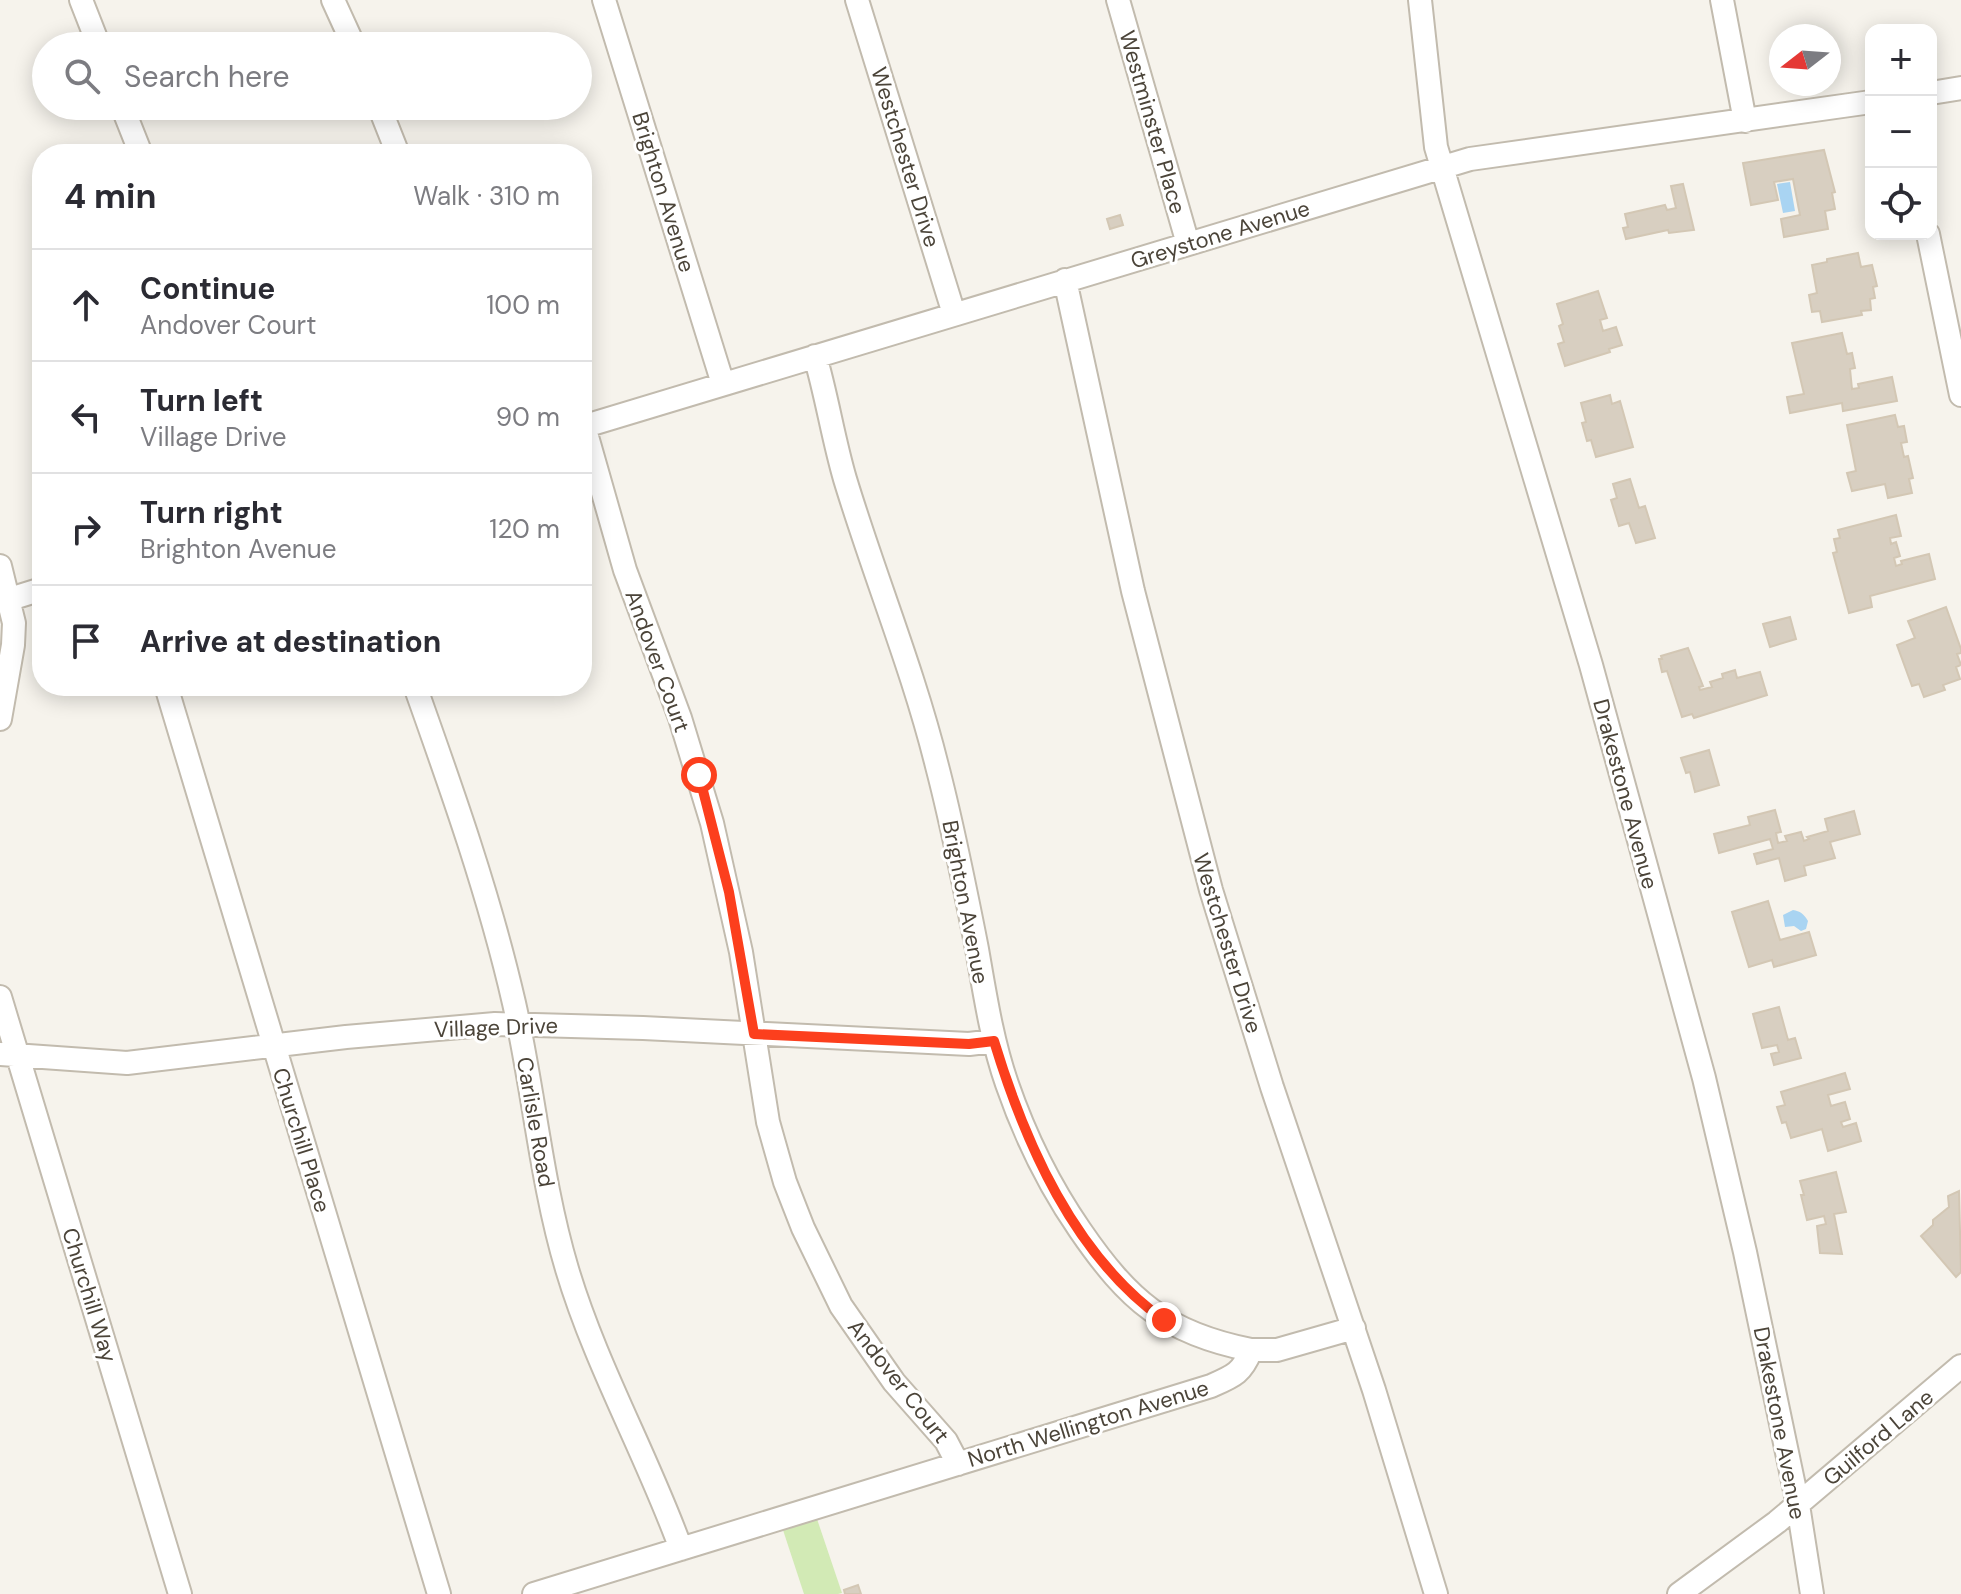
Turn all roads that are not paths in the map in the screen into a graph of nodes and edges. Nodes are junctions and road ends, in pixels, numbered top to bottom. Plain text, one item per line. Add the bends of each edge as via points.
1 (81, 0) edge
2 (333, 0) edge
3 (604, 0) edge
4 (857, 0) edge
5 (1118, 0) edge
6 (1420, 0) edge
7 (1722, 0) edge
8 (94, 32) edge
9 (348, 32) edge
10 (1961, 88) edge
11 (1937, 92) edge
12 (1865, 103) edge
13 (128, 120) edge
14 (385, 120) edge
15 (1745, 121) junction
16 (137, 144) edge
17 (394, 144) edge
18 (1441, 167) junction
19 (1929, 240) edge
20 (1188, 244) junction
21 (1065, 280) junction
22 (954, 314) junction
23 (815, 356) junction
24 (723, 384) junction
25 (1961, 395) edge
26 (592, 423) edge
27 (592, 457) edge
28 (0, 566) edge
29 (32, 592) edge
30 (10, 599) junction
31 (169, 696) edge
32 (418, 696) edge
33 (0, 719) edge
34 (0, 997) edge
35 (519, 1025) junction
36 (754, 1034) junction
37 (994, 1041) junction
38 (274, 1047) junction
39 (9, 1055) edge
40 (1354, 1328) junction
41 (1251, 1350) junction
42 (1961, 1366) edge
43 (958, 1464) junction
44 (1798, 1505) junction
45 (681, 1549) junction
46 (180, 1594) edge
47 (439, 1594) edge
48 (534, 1594) edge
49 (1436, 1594) edge
50 (1679, 1594) edge
51 (1812, 1594) edge

1 - 8 street
2 - 9 street
3 - 24 street, Brighton Avenue
4 - 22 street, Westchester Drive
5 - 20 street, Westminster Place
6 - 18 street, Drakestone Avenue
7 - 15 street
10 - 11 street
12 - 15 street, Greystone Avenue
13 - 16 street
14 - 17 street
15 - 18 street, Greystone Avenue via 1508,152
18 - 20 street, Greystone Avenue
18 - 44 street, Drakestone Avenue via 1587,652 1704,1078
19 - 25 street
20 - 21 street, Greystone Avenue
21 - 22 street, Greystone Avenue
21 - 40 street, Westchester Drive via 1185,797 1241,992
22 - 23 street, Greystone Avenue
23 - 24 street, Greystone Avenue
23 - 37 street, Brighton Avenue via 845,478 937,764
24 - 26 street, Greystone Avenue
27 - 36 street, Andover Court via 625,570 699,775 729,892
28 - 30 street
29 - 30 street
30 - 33 street via 13,645
31 - 38 street, Churchill Place
32 - 35 street, Carlisle Road via 485,889
34 - 39 street, Churchill Way
35 - 36 street, Village Drive
35 - 38 street, Village Drive via 450,1027
35 - 45 street, Carlisle Road via 547,1190 568,1274
36 - 37 street, Village Drive
36 - 43 street, Andover Court via 768,1122 785,1182 821,1267 866,1343 946,1441
37 - 41 street, Brighton Avenue via 1032,1147 1070,1214 1114,1275 1145,1306 1183,1331
38 - 39 street, Village Drive via 127,1063
38 - 47 street, Churchill Place
39 - 46 street, Churchill Way
40 - 41 street via 1277,1350
40 - 49 street, Westchester Drive
41 - 43 street, North Wellington Avenue via 1244,1367 1211,1386
42 - 44 street, Guilford Lane
43 - 45 street, North Wellington Avenue
44 - 50 street, Guilford Lane
44 - 51 street, Drakestone Avenue
45 - 48 street, North Wellington Avenue

